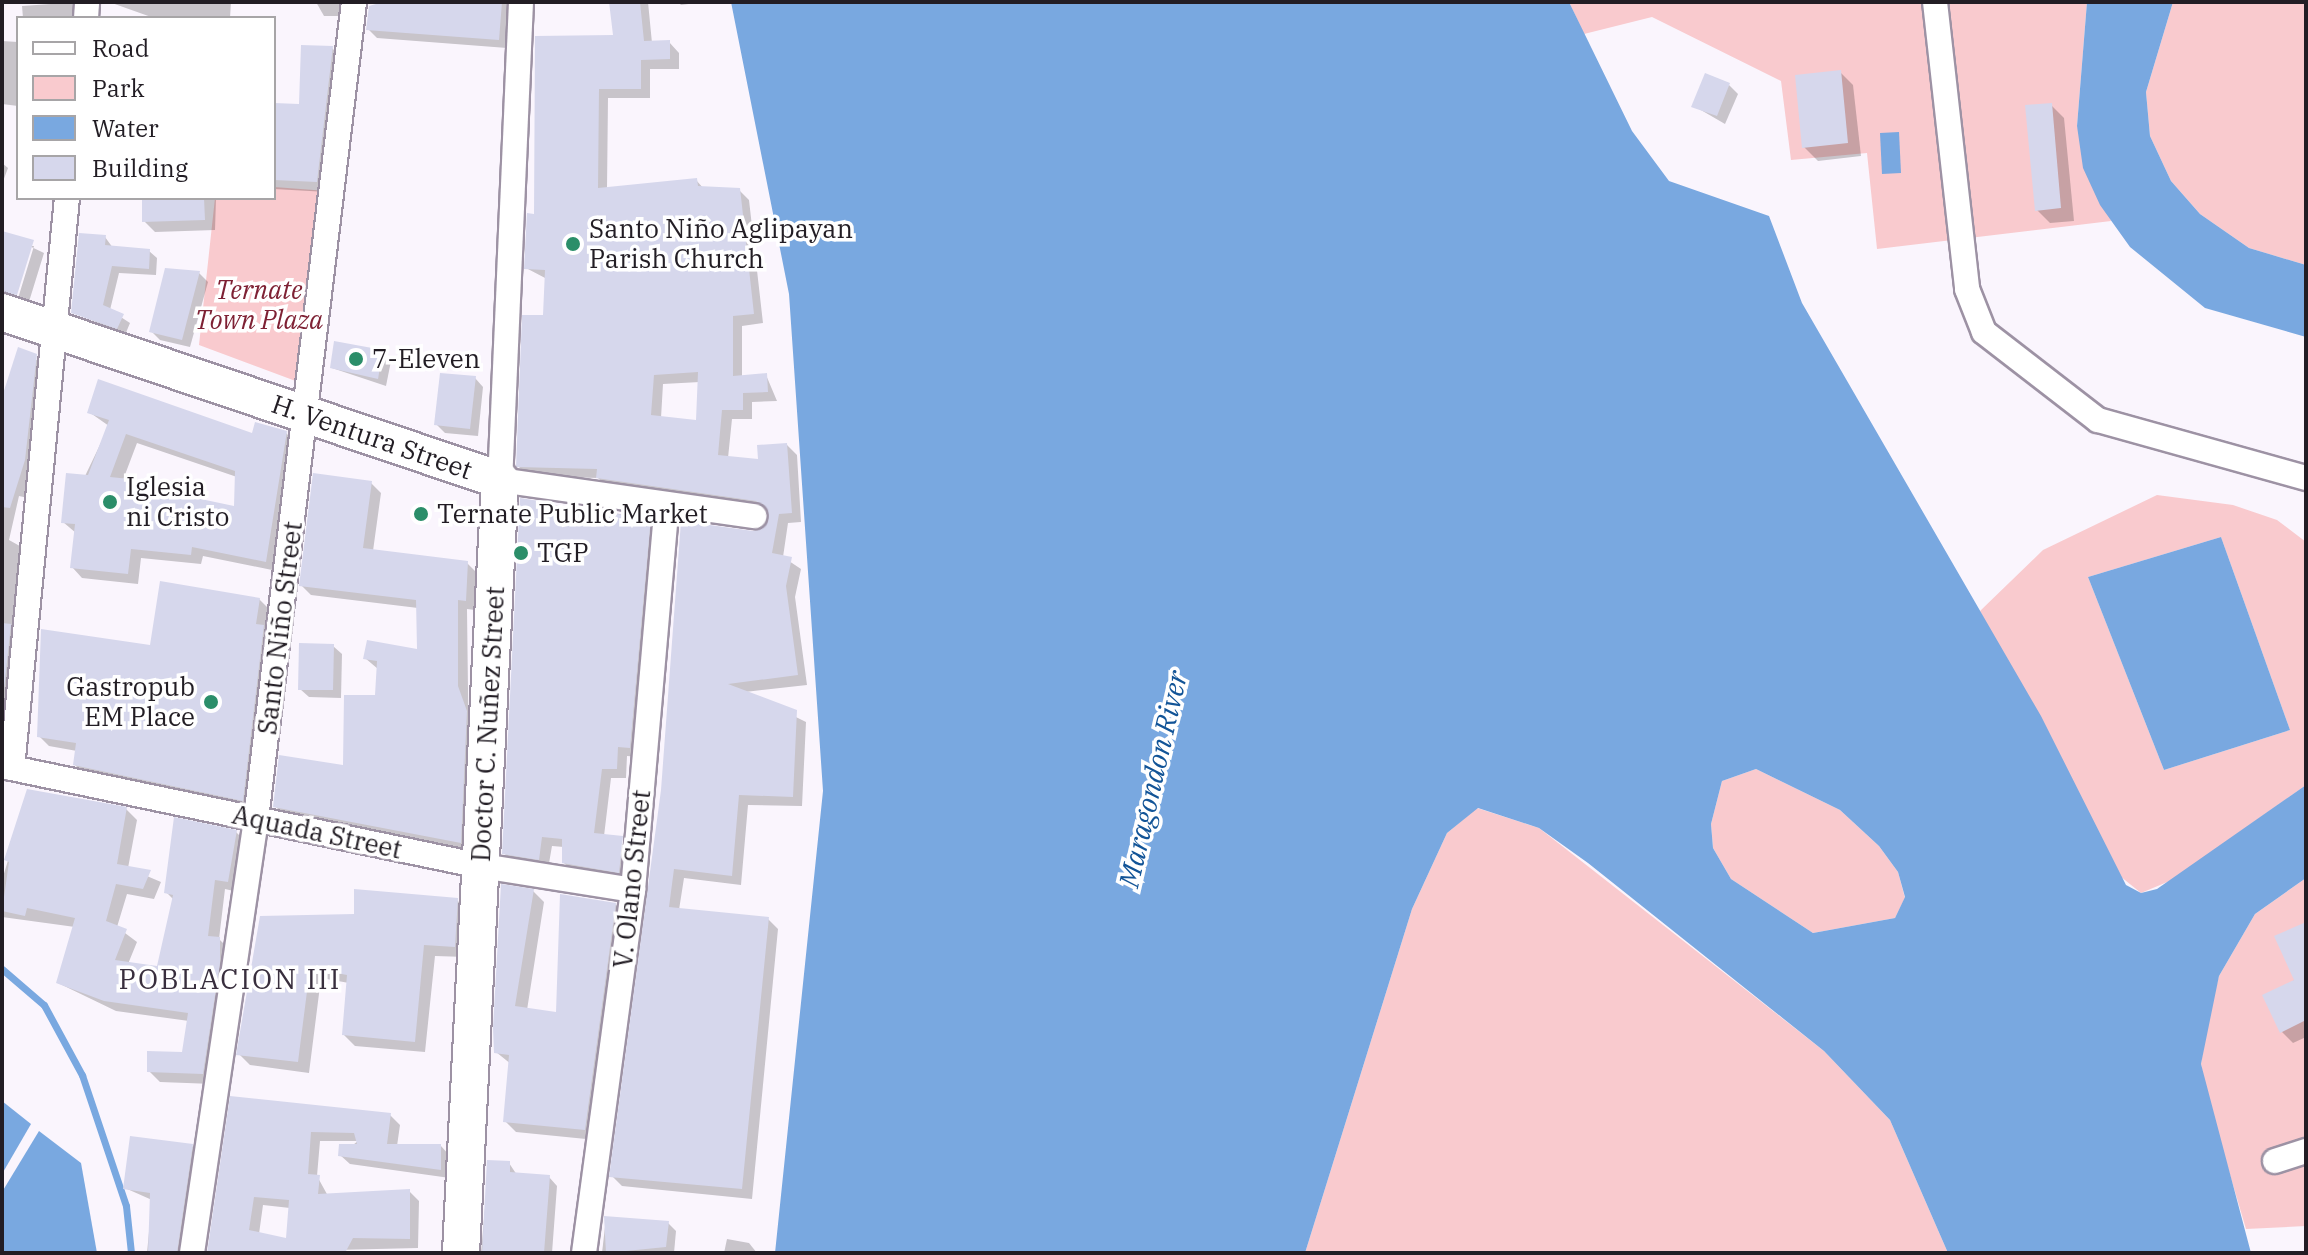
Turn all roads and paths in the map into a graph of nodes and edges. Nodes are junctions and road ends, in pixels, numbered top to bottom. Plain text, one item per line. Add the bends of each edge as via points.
1 (354, 2) edge
2 (521, 2) edge
3 (1935, 2) edge
4 (67, 200) edge
5 (2, 312) edge
6 (53, 329) junction
7 (307, 414) junction
8 (2306, 478) edge
9 (500, 480) junction
10 (667, 504) junction
11 (754, 516) dead end
12 (7, 767) edge
13 (256, 819) junction
14 (482, 866) junction
15 (633, 890) junction
16 (2306, 1151) edge
17 (2275, 1161) dead end
18 (192, 1253) edge
19 (461, 1253) edge
20 (584, 1253) edge

1 - 7 street, Santo Niño Street
2 - 9 street, Doctor C. Nuñez Street
3 - 8 street via 1967,289 1984,332 2098,420
4 - 6 street
5 - 6 main road, H. Ventura Street
6 - 7 main road, H. Ventura Street
6 - 12 street
7 - 9 main road, H. Ventura Street
7 - 13 street, Santo Niño Street
9 - 10 street, H. Ventura Street
9 - 14 main road, Doctor C. Nuñez Street
10 - 11 street, H. Ventura Street
10 - 15 street, V. Olano Street
12 - 13 street, Aquada Street
13 - 14 street, Aquada Street
13 - 18 street, Santo Niño Street
14 - 15 street, Aquada Street
14 - 19 main road, Doctor C. Nuñez Street
15 - 20 street, V. Olano Street
16 - 17 street

